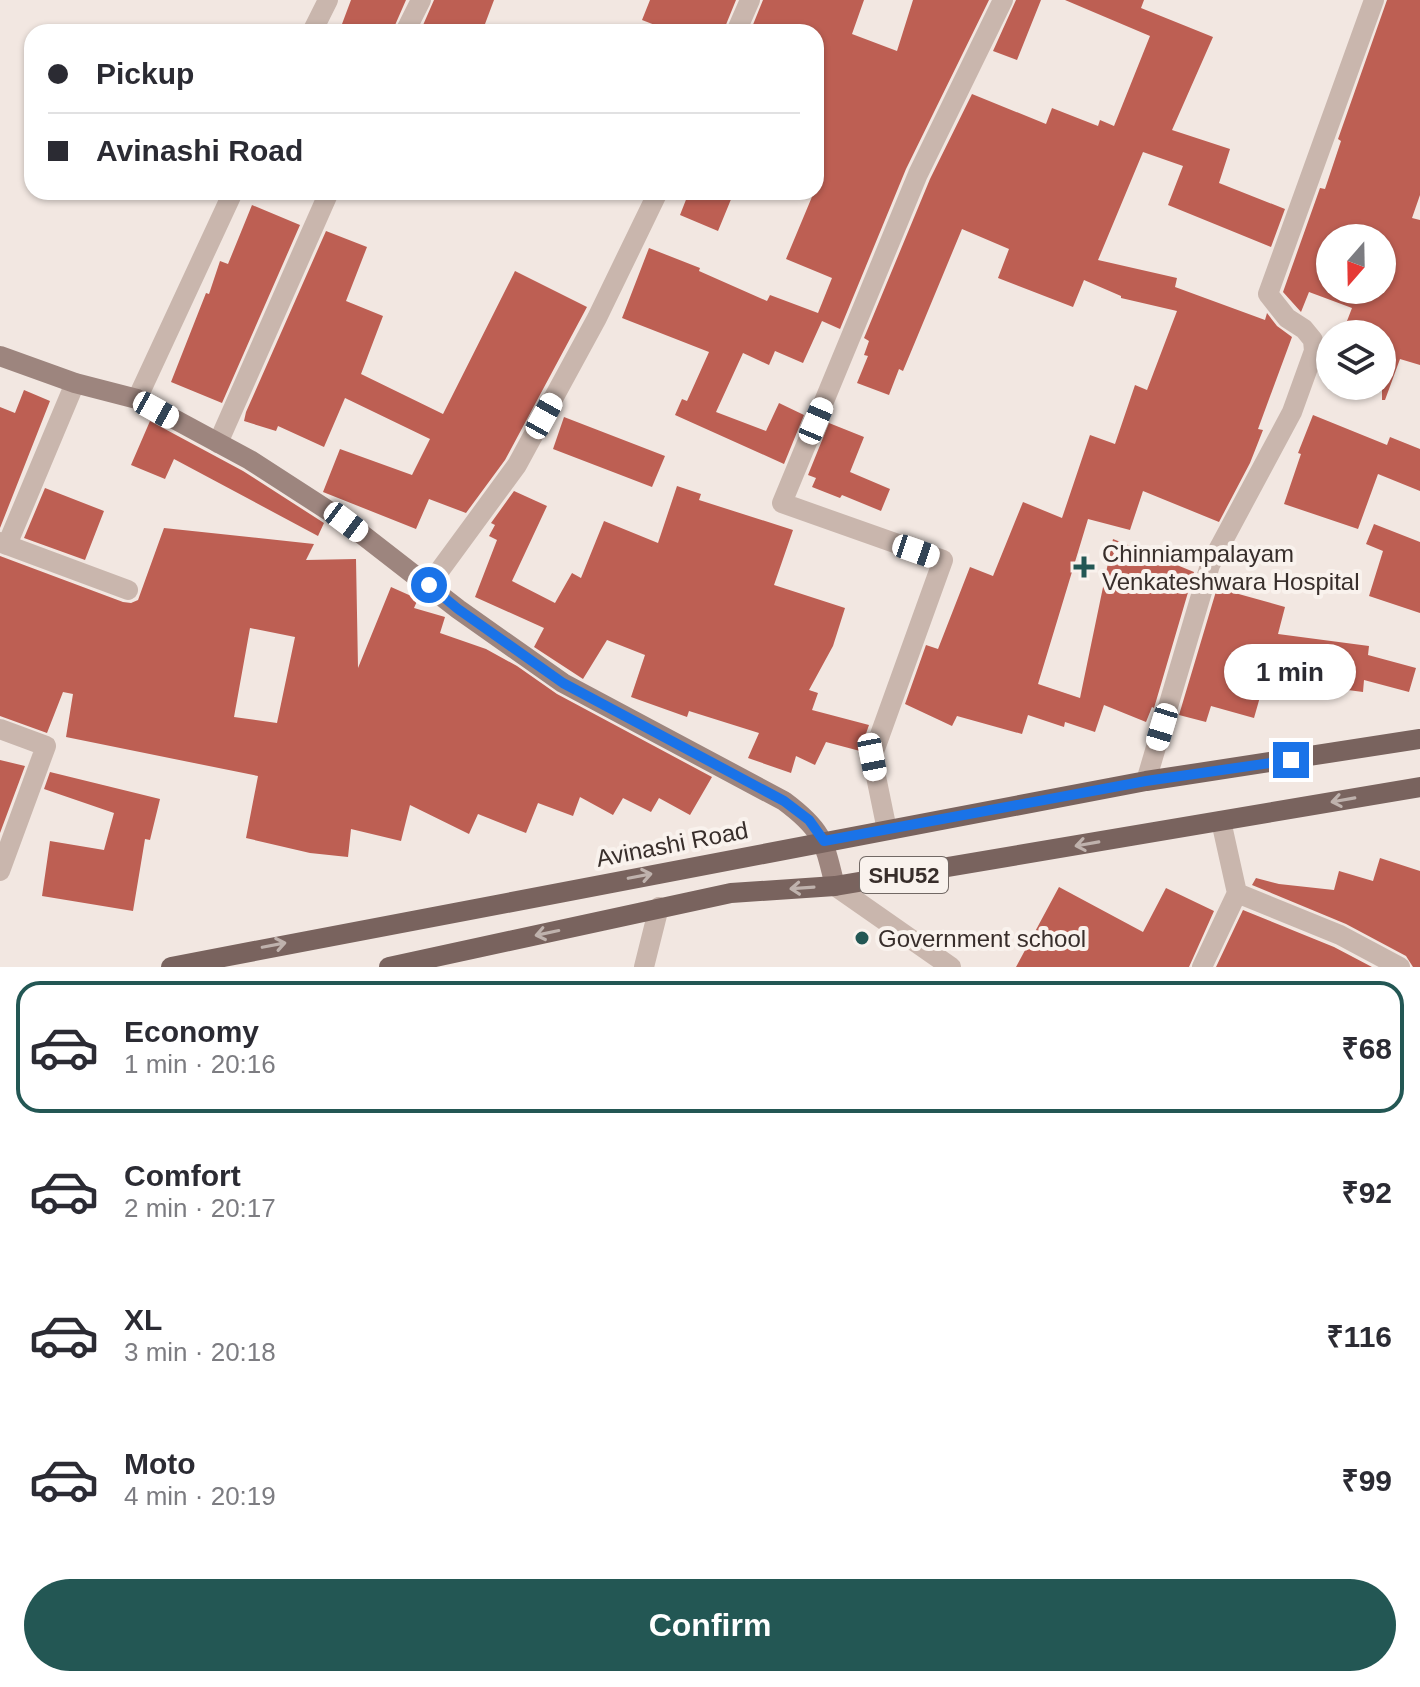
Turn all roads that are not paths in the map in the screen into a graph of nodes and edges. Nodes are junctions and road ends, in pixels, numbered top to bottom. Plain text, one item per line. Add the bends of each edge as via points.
1 (328, 0) edge
2 (421, 0) edge
3 (750, 0) edge
4 (1003, 0) edge
5 (1374, 0) edge
6 (316, 24) edge
7 (409, 24) edge
8 (740, 24) edge
9 (229, 200) edge
10 (325, 200) edge
11 (654, 200) edge
12 (0, 356) edge
13 (75, 383) junction
14 (137, 399) junction
15 (218, 443) junction
16 (4, 543) edge
17 (429, 585) junction
18 (128, 590) dead end
19 (0, 729) edge
20 (1420, 739) edge
21 (1146, 781) junction
22 (1420, 787) edge
23 (1221, 821) junction
24 (887, 830) junction
25 (824, 841) junction
26 (0, 871) edge
27 (835, 886) junction
28 (1237, 893) junction
29 (659, 907) junction
30 (171, 967) edge
31 (389, 967) edge
32 (644, 967) edge
33 (951, 967) edge
34 (1202, 967) edge
35 (1400, 967) edge

1 - 6 street
2 - 7 street
3 - 8 street
4 - 24 street via 918,174 782,503 943,560 872,757
5 - 21 street via 1268,294 1313,340 1314,351 1292,412 1210,565
9 - 14 street
10 - 15 street
11 - 17 street via 517,465
12 - 13 main road
13 - 14 main road
13 - 16 street
14 - 15 main road
15 - 17 main road via 346,522
16 - 18 street
17 - 25 main road via 563,683 784,801 809,820
19 - 26 street via 46,746
20 - 21 main road, Avinashi Road / SHU52
21 - 24 main road, Avinashi Road / SHU52
22 -> 23 main road, SHU52
23 -> 27 main road, SHU52
23 - 28 street
24 - 25 main road, Avinashi Road / SHU52
25 - 27 main road
30 -> 25 main road, Avinashi Road / SHU52
27 -> 29 main road, SHU52 via 731,893
27 - 33 street
28 - 34 street
28 - 35 street via 1340,935
29 -> 31 main road, SHU52
29 - 32 street

